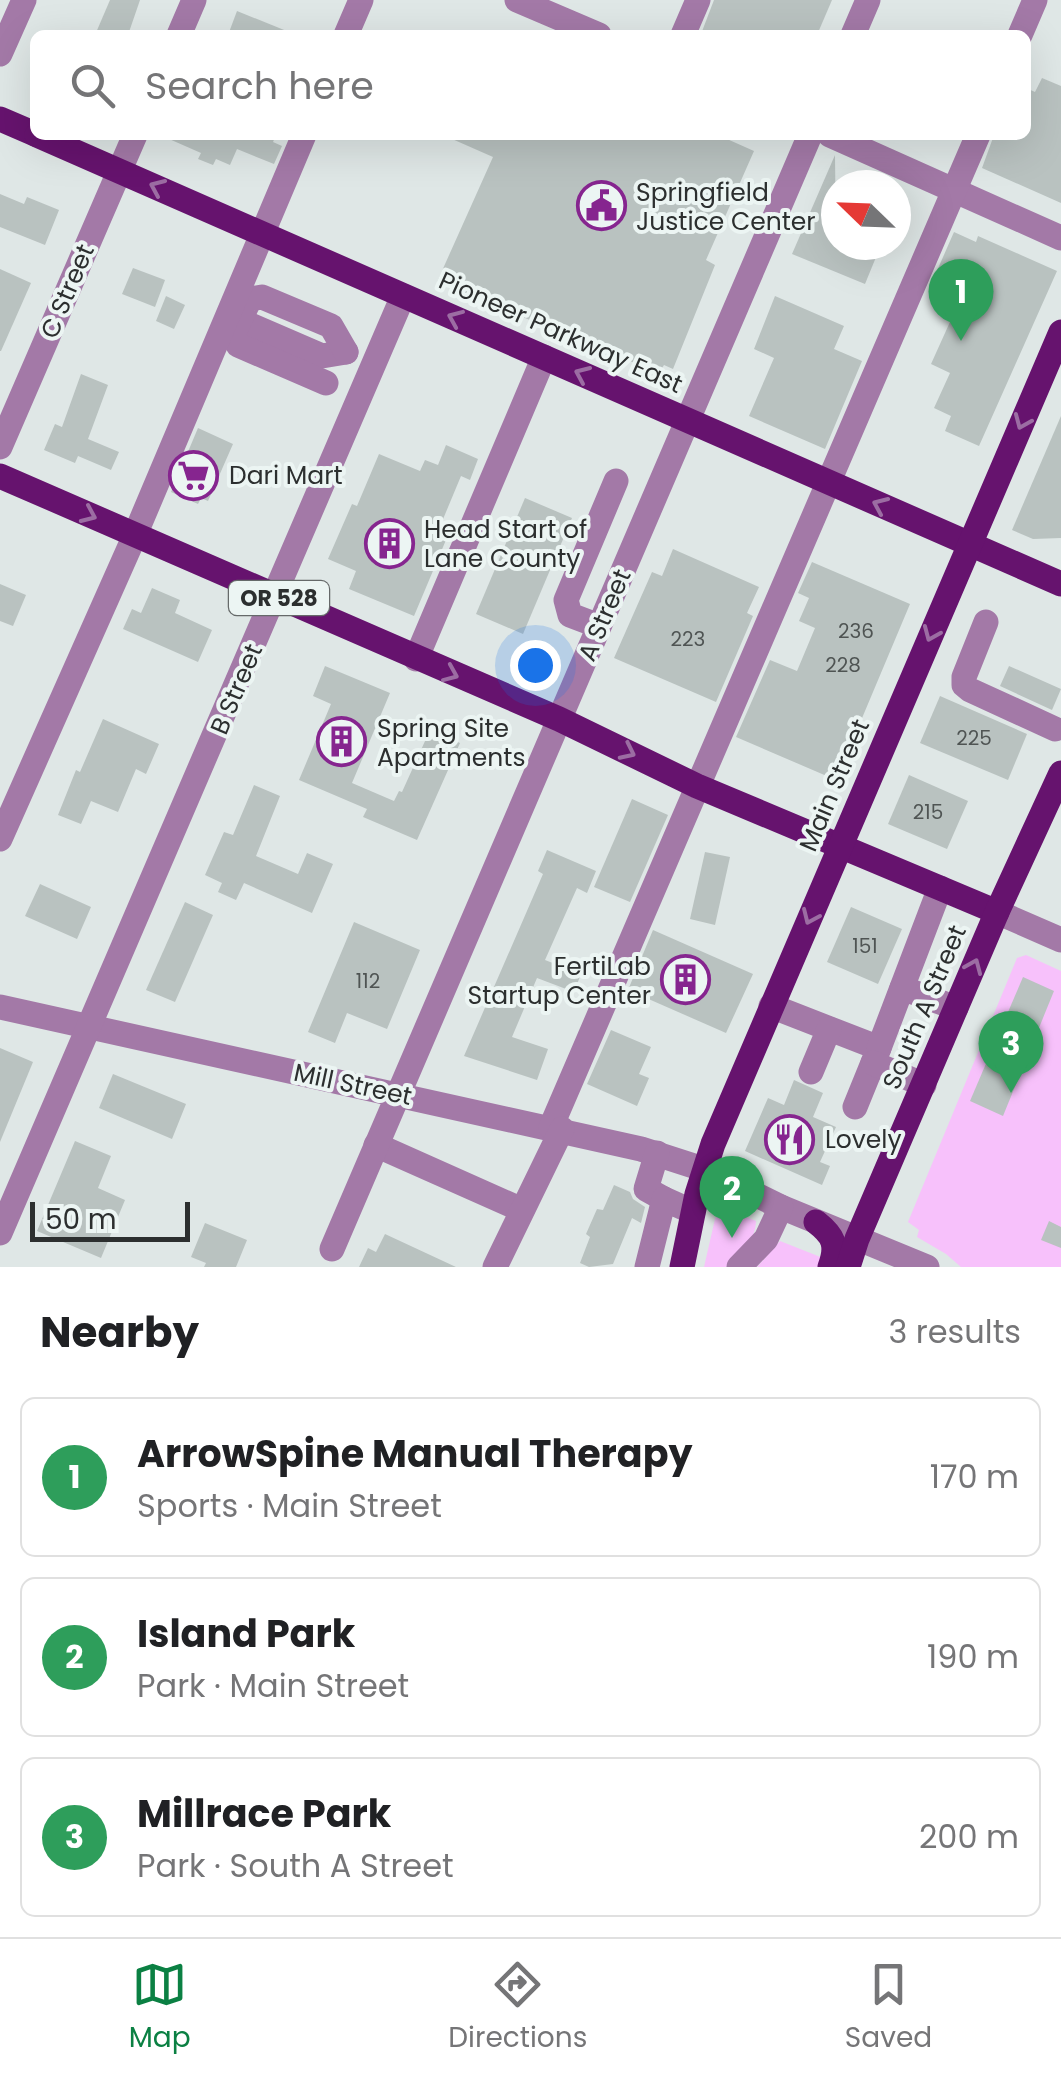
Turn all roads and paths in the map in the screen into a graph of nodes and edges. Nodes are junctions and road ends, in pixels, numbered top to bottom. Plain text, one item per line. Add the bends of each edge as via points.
1 (24, 0) edge
2 (194, 0) edge
3 (361, 0) edge
4 (698, 0) edge
5 (868, 0) edge
6 (1035, 0) edge
7 (525, 2) edge
8 (181, 30) edge
9 (348, 30) edge
10 (588, 30) edge
11 (686, 30) edge
12 (855, 30) edge
13 (1022, 30) edge
14 (0, 54) edge
15 (0, 119) edge
16 (30, 132) edge
17 (50, 140) edge
18 (133, 140) edge
19 (302, 140) edge
20 (808, 140) edge
21 (841, 140) edge
22 (976, 140) edge
23 (120, 170) junction
24 (954, 190) junction
25 (262, 234) junction
26 (1061, 238) edge
27 (403, 296) junction
28 (1061, 332) edge
29 (346, 352) dead end
30 (544, 357) junction
31 (331, 380) dead end
32 (688, 421) junction
33 (0, 447) edge
34 (0, 476) edge
35 (616, 482) dead end
36 (828, 482) junction
37 (134, 535) junction
38 (969, 544) junction
39 (1061, 584) edge
40 (274, 596) junction
41 (986, 622) dead end
42 (599, 626) junction
43 (416, 659) junction
44 (559, 719) junction
45 (1055, 729) dead end
46 (1061, 774) edge
47 (697, 786) junction
48 (0, 839) edge
49 (841, 845) junction
50 (940, 888) junction
51 (997, 912) junction
52 (1061, 940) edge
53 (902, 988) junction
54 (772, 1006) junction
55 (0, 1007) edge
56 (956, 1008) junction
57 (89, 1026) junction
58 (829, 1029) junction
59 (876, 1055) junction
60 (811, 1072) dead end
61 (924, 1085) junction
62 (397, 1094) junction
63 (855, 1108) dead end
64 (556, 1128) junction
65 (376, 1146) junction
66 (657, 1154) junction
67 (704, 1169) junction
68 (664, 1200) junction
69 (782, 1207) junction
70 (522, 1210) junction
71 (693, 1212) junction
72 (816, 1222) junction
73 (0, 1233) edge
74 (857, 1239) junction
75 (332, 1249) dead end
76 (494, 1267) edge
77 (647, 1267) edge
78 (682, 1267) edge
79 (739, 1267) edge
80 (830, 1267) edge
81 (848, 1267) edge
82 (927, 1267) edge

1 - 14 street
2 - 8 street
3 - 9 street
4 - 11 street
5 - 12 street
6 - 13 street
7 - 10 street
15 - 16 main road, Pioneer Parkway East
17 - 23 main road, Pioneer Parkway East
18 - 23 street, C Street
19 - 25 street
20 - 32 street, A Street
21 - 24 street
22 - 24 street
25 -> 23 main road, Pioneer Parkway East
23 - 33 street, C Street
24 - 26 street
24 - 36 street
25 - 27 main road, Pioneer Parkway East
25 - 37 street
30 -> 27 main road, Pioneer Parkway East
27 - 40 street, B Street
28 -> 38 main road, Main Street
29 - 31 street via 330,326 262,297 250,299 234,340
32 -> 30 main road, Pioneer Parkway East
30 - 43 street
32 - 36 main road, Pioneer Parkway East
32 - 42 street, A Street
34 -> 37 main road, OR 528
35 - 42 street via 566,600 570,615
38 -> 36 main road, Pioneer Parkway East
36 - 47 street
37 - 40 main road, OR 528
37 - 48 street
38 - 39 main road, Pioneer Parkway East
38 -> 49 main road, Main Street
40 - 43 main road, OR 528
40 - 57 street, B Street
41 - 45 street via 964,685
42 - 44 street, A Street
43 -> 44 main road, OR 528
44 -> 47 main road, OR 528
44 - 62 street, A Street
46 - 51 main road, South A Street
47 - 49 main road, OR 528
47 - 64 street
49 - 50 main road, OR 528
49 -> 54 main road, Main Street
50 - 51 main road, OR 528
50 - 53 street
51 - 52 street
56 -> 51 main road, South A Street
53 - 56 street
53 - 59 street
54 - 58 street
54 - 67 main road, Main Street
55 - 57 street, Mill Street
56 - 61 main road, South A Street
57 - 62 street, Mill Street
57 - 73 street, B Street
58 - 59 street
58 - 60 street
59 - 61 street
59 - 63 street
61 - 74 main road, South A Street
62 - 64 street, Mill Street
62 - 65 street, A Street
64 - 66 street, Mill Street
64 - 70 street
65 - 70 street
65 - 75 street, A Street
66 - 67 street, Mill Street
66 - 68 street via 646,1189
67 - 69 street, Mill Street
67 - 71 main road, Main Street
68 - 71 street
68 - 77 street
69 - 72 street, Mill Street
69 - 79 street via 766,1239
70 - 76 street
71 - 78 main road, Main Street
72 - 74 street, Mill Street
72 - 80 main road via 836,1244
74 - 81 main road, South A Street
74 - 82 street, Mill Street

